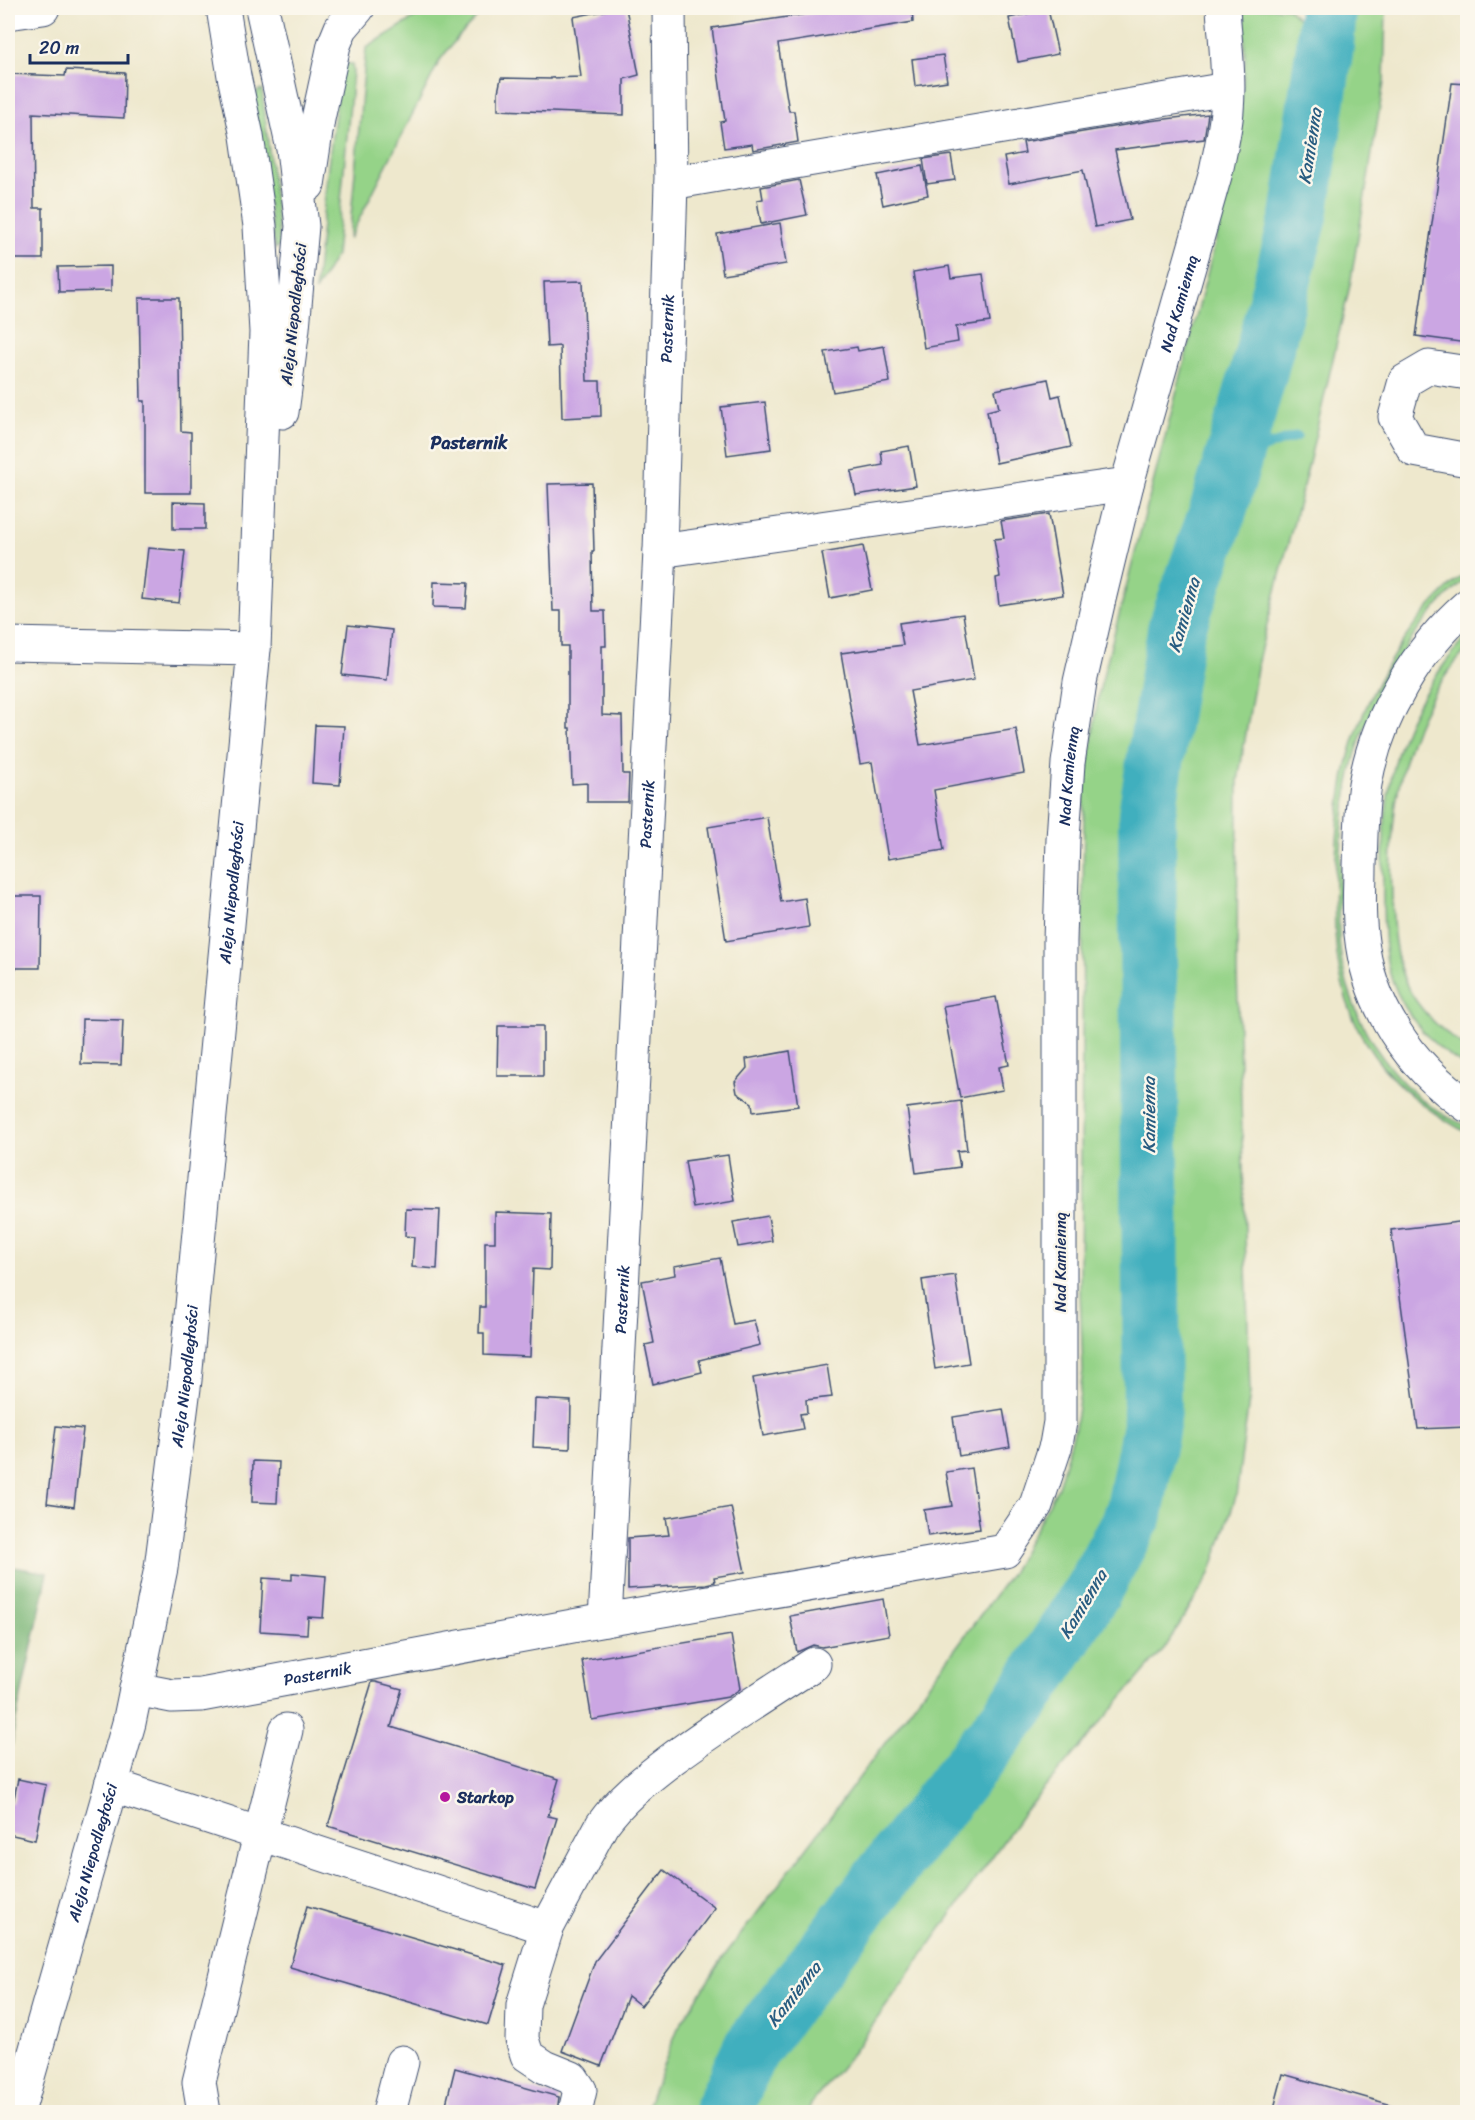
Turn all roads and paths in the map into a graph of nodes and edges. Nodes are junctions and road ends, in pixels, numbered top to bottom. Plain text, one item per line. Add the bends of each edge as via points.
1 (43, 8) edge
2 (223, 8) edge
3 (262, 8) edge
4 (358, 8) edge
5 (669, 8) edge
6 (1223, 8) edge
7 (8, 13) edge
8 (1227, 89) junction
9 (671, 183) junction
10 (302, 225) junction
11 (1467, 373) edge
12 (1467, 460) edge
13 (1127, 484) junction
14 (660, 551) junction
15 (1467, 605) edge
16 (255, 636) junction
17 (8, 644) edge
18 (1437, 1082) junction
19 (1467, 1094) edge
20 (1467, 1106) edge
21 (1005, 1551) joint
22 (605, 1620) junction
23 (814, 1664) dead end
24 (136, 1689) junction
25 (286, 1730) dead end
26 (111, 1785) junction
27 (259, 1834) junction
28 (547, 1928) junction
29 (402, 2062) dead end
30 (18, 2112) edge
31 (204, 2112) edge
32 (389, 2112) edge
33 (576, 2112) edge

1 - 7 street
2 - 16 street, Aleja Niepodległości via 260,226 265,320
3 - 10 street, Aleja Niepodległości via 293,149
4 - 10 street via 341,28 334,45
5 - 9 street, Pasternik
6 - 8 street, Nad Kamienną
8 - 9 street
8 - 13 street, Nad Kamienną via 1216,172
9 - 14 street, Pasternik
10 - 16 street, Aleja Niepodległości
11 - 12 street via 1429,367 1404,381 1395,417 1414,450
13 - 14 street
13 - 21 street, Nad Kamienną via 1080,682 1068,763 1060,941 1059,1435 1036,1505
14 - 22 street, Pasternik
15 - 18 street via 1433,639 1386,718 1365,782 1361,817 1360,935 1372,986 1398,1038
16 - 17 street
16 - 24 street, Aleja Niepodległości via 180,1430 161,1568
18 - 19 street
18 - 20 street
21 - 22 street, Pasternik
22 - 24 street, Pasternik via 201,1695 172,1696
23 - 28 street via 698,1740 612,1811
24 - 26 street, Aleja Niepodległości
25 - 27 street
26 - 27 street
26 - 30 street, Aleja Niepodległości
27 - 28 street
27 - 31 street via 199,2082
28 - 33 street via 523,2005 522,2039 527,2055 572,2078 580,2090
29 - 32 street

